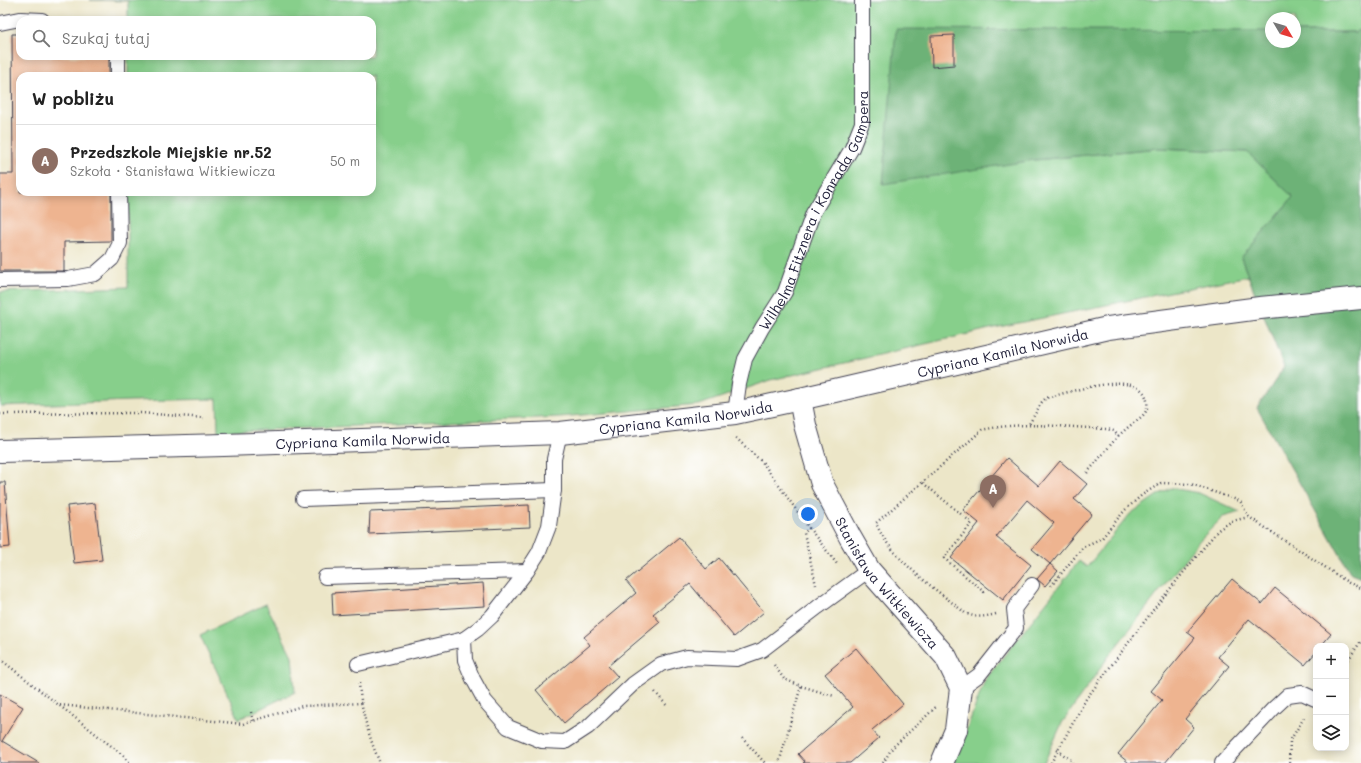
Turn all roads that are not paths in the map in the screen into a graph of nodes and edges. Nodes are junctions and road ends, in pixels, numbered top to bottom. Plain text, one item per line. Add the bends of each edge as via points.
1 (862, 0) edge
2 (16, 20) edge
3 (0, 22) edge
4 (118, 60) edge
5 (118, 72) edge
6 (119, 196) edge
7 (0, 280) edge
8 (1361, 298) edge
9 (800, 399) junction
10 (735, 413) junction
11 (560, 433) junction
12 (0, 451) edge
13 (554, 490) junction
14 (303, 499) dead end
15 (527, 571) junction
16 (862, 576) junction
17 (325, 577) dead end
18 (1032, 585) dead end
19 (464, 639) junction
20 (358, 664) road end
21 (961, 688) junction
22 (1313, 698) edge
23 (942, 763) edge
24 (1222, 763) edge

1 - 10 lane, Wilhelma Fitznera i Konrada Gampera via 862,122 852,148 813,213 785,292 745,359
2 - 3 lane
4 - 5 lane
6 - 7 lane via 120,243 112,259 95,274 68,279
8 - 9 street, Cypriana Kamila Norwida via 1108,328
9 - 10 street, Cypriana Kamila Norwida
9 - 16 street, Stanisława Witkiewicza via 822,484 850,537
10 - 11 street, Cypriana Kamila Norwida
11 - 12 street, Cypriana Kamila Norwida
11 - 13 lane via 554,459
13 - 14 lane
13 - 15 lane via 549,526 539,552
15 - 17 lane
15 - 19 lane via 492,616
16 - 19 lane via 762,650 737,659 687,657 661,664 634,684 588,727 565,742 542,741 508,727 485,701 472,679 465,660
16 - 21 street, Stanisława Witkiewicza via 946,657
18 - 21 lane via 1014,609 1016,628 979,675
19 - 20 lane
21 - 23 street via 956,730
22 - 24 lane via 1302,693 1288,695

